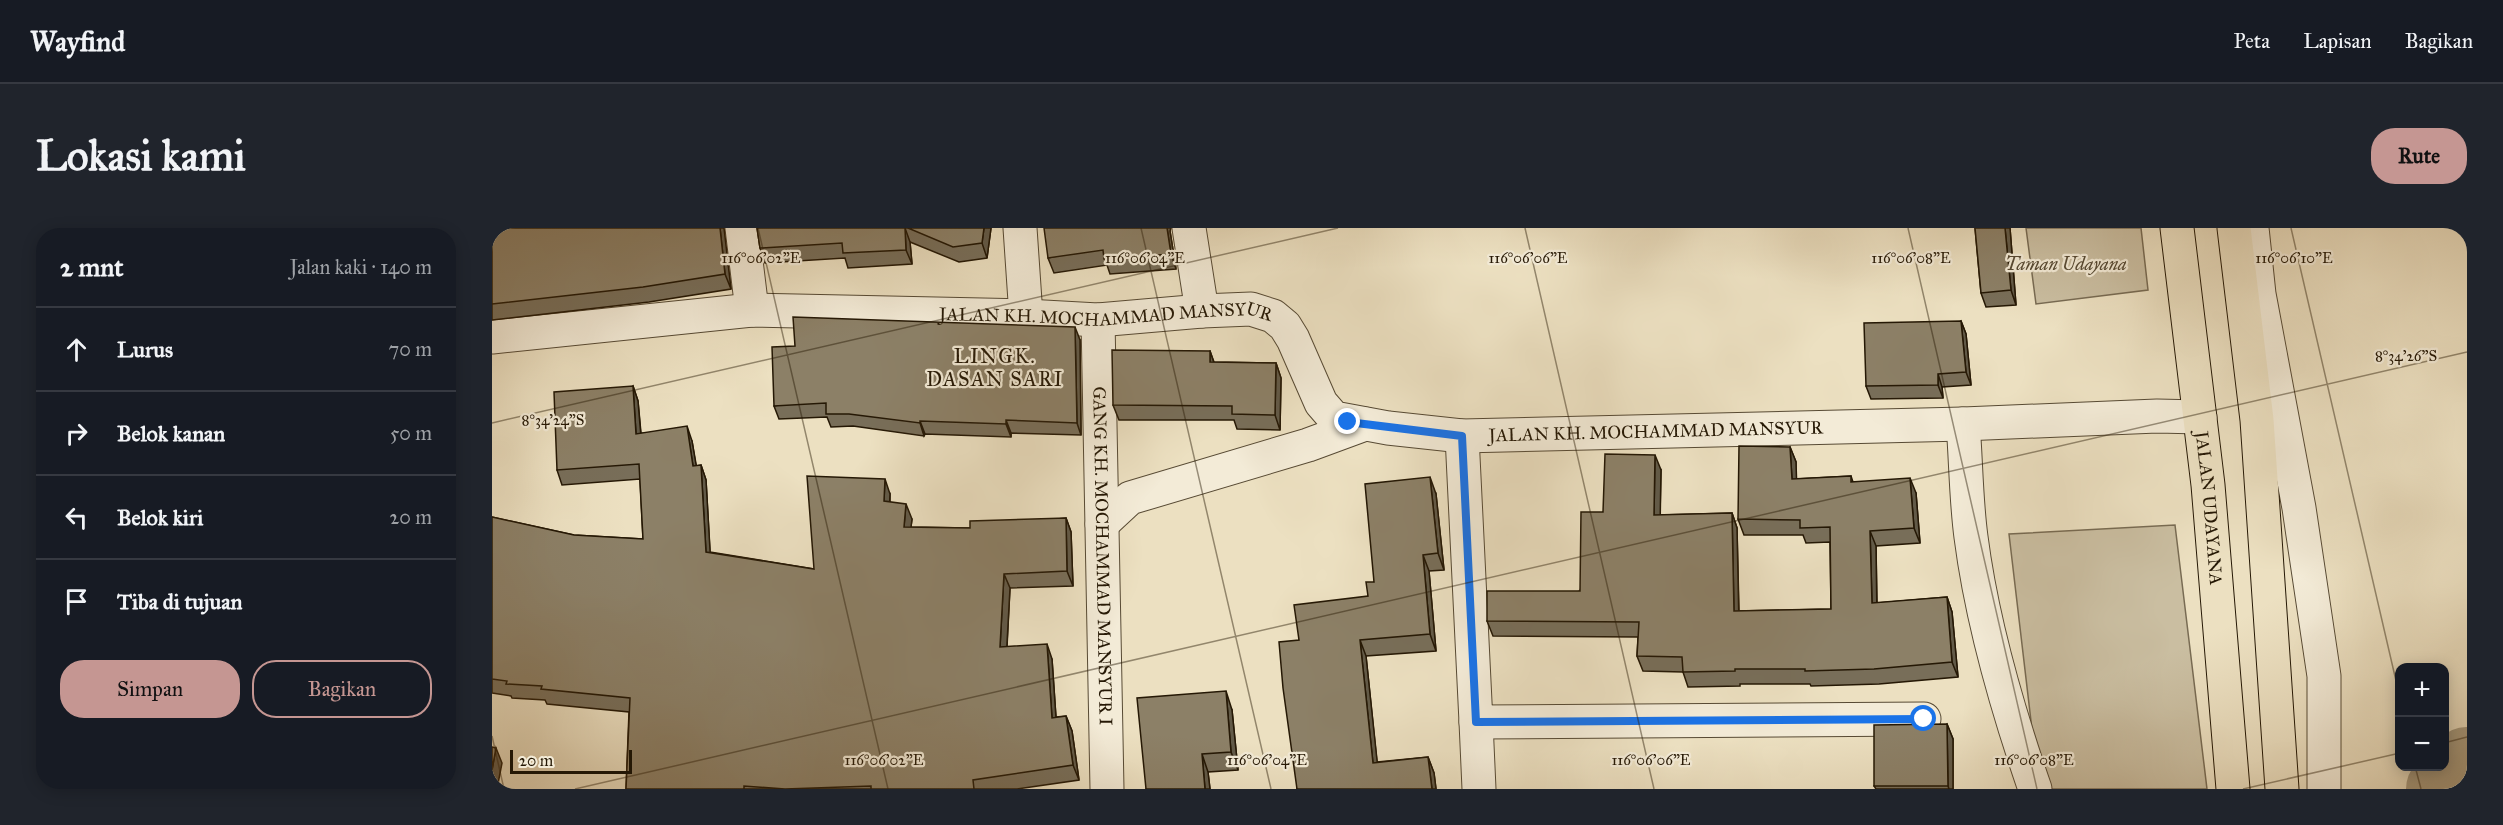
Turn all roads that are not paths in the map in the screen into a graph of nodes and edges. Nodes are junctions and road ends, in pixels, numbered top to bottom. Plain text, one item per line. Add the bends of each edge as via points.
1 (742, 228) edge
2 (1020, 228) edge
3 (1189, 228) edge
4 (2177, 228) edge
5 (2234, 228) edge
6 (2252, 228) edge
7 (752, 310) junction
8 (1202, 311) junction
9 (1026, 316) junction
10 (1098, 320) junction
11 (492, 337) edge
12 (2200, 417) junction
13 (1365, 424) junction
14 (1963, 424) junction
15 (1462, 436) junction
16 (1102, 524) junction
17 (1924, 719) dead end
18 (1476, 722) junction
19 (1107, 789) edge
20 (1479, 789) edge
21 (2035, 789) edge
22 (2233, 789) edge
23 (2282, 789) edge
24 (2324, 789) edge

1 - 7 street
2 - 9 street
3 - 8 street
4 - 12 main road, JALAN UDAYANA
5 - 23 main road via 2257,420
6 - 24 street via 2259,294 2299,508 2324,676
7 - 9 street, JALAN KH. MOCHAMMAD MANSYUR
7 - 11 street, JALAN KH. MOCHAMMAD MANSYUR
8 - 10 street, JALAN KH. MOCHAMMAD MANSYUR
8 - 13 street, JALAN KH. MOCHAMMAD MANSYUR via 1251,309 1273,316 1290,332 1326,412 1343,421
9 - 10 street, JALAN KH. MOCHAMMAD MANSYUR
10 - 16 street, GANG KH. MOCHAMMAD MANSYUR I
12 - 14 street, JALAN KH. MOCHAMMAD MANSYUR
12 - 22 main road, JALAN UDAYANA
13 - 15 street, JALAN KH. MOCHAMMAD MANSYUR
13 - 16 street via 1130,498
14 - 15 street, JALAN KH. MOCHAMMAD MANSYUR
14 - 21 street via 1978,581
15 - 18 street
16 - 19 street, GANG KH. MOCHAMMAD MANSYUR I
17 - 18 street
18 - 20 street

